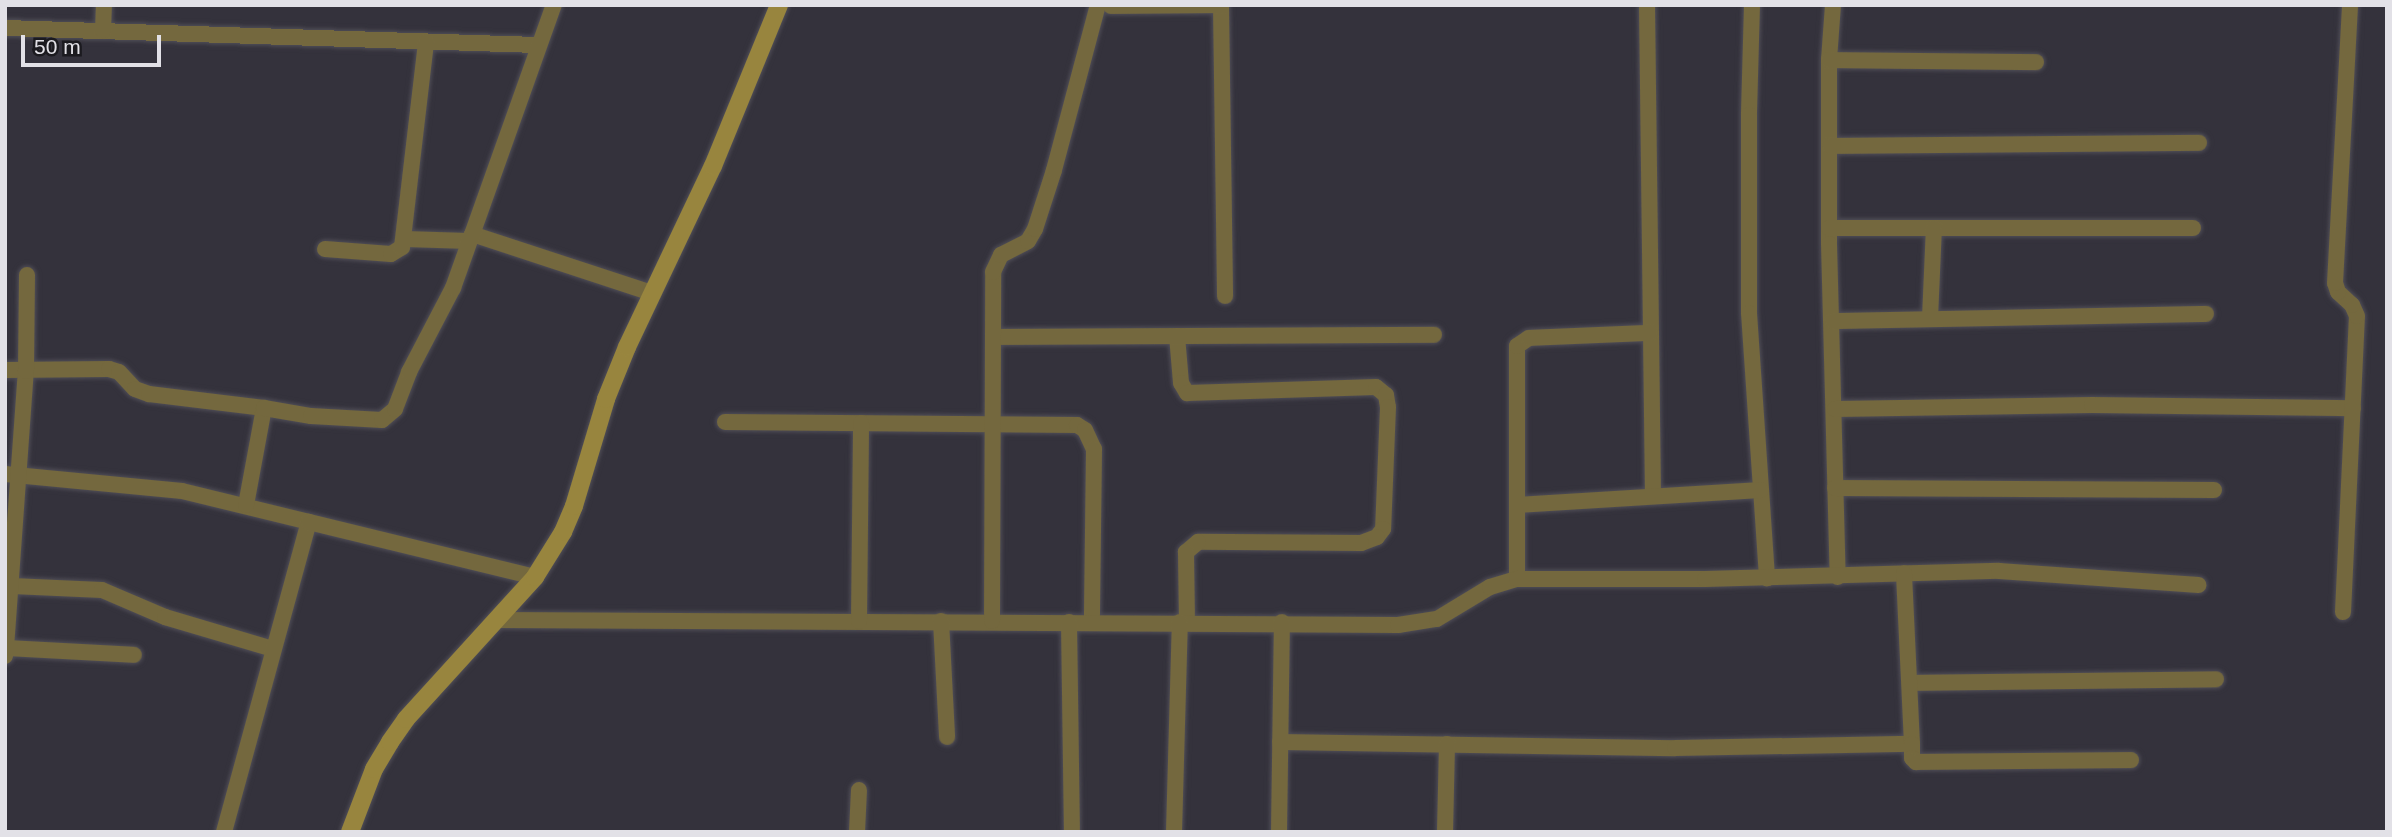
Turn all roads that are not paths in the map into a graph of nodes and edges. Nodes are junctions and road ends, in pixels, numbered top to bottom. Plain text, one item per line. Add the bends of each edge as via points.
1 (104, 5) edge
2 (554, 5) edge
3 (779, 5) edge
4 (1098, 5) edge
5 (1221, 5) edge
6 (1647, 5) edge
7 (1752, 5) edge
8 (1833, 5) edge
9 (2350, 5) edge
10 (1111, 6) edge
11 (5, 28) edge
12 (103, 31) junction
13 (426, 42) junction
14 (538, 46) junction
15 (1829, 60) junction
16 (2036, 62) dead end
17 (2199, 143) dead end
18 (1830, 145) junction
19 (1829, 228) junction
20 (1934, 228) junction
21 (2193, 228) dead end
22 (470, 237) junction
23 (405, 239) junction
24 (325, 249) dead end
25 (27, 275) dead end
26 (651, 293) junction
27 (1225, 296) dead end
28 (2206, 314) dead end
29 (1930, 318) junction
30 (1833, 321) junction
31 (1650, 333) junction
32 (1434, 335) dead end
33 (1177, 336) junction
34 (993, 337) junction
35 (5, 370) edge
36 (26, 371) junction
37 (264, 408) junction
38 (2353, 408) junction
39 (1835, 409) junction
40 (725, 422) dead end
41 (861, 423) junction
42 (994, 425) junction
43 (12, 474) edge
44 (1835, 488) junction
45 (1761, 490) junction
46 (2214, 490) dead end
47 (1653, 496) junction
48 (246, 505) junction
49 (1517, 505) junction
50 (309, 522) junction
51 (1904, 573) junction
52 (535, 577) junction
53 (1838, 577) junction
54 (1767, 578) junction
55 (1517, 579) junction
56 (2200, 585) dead end
57 (12, 586) junction
58 (2343, 612) dead end
59 (498, 620) junction
60 (859, 621) junction
61 (941, 621) junction
62 (992, 621) junction
63 (1069, 622) junction
64 (1092, 622) junction
65 (1183, 622) junction
66 (1282, 622) junction
67 (273, 649) junction
68 (6, 653) edge
69 (135, 655) dead end
70 (2216, 679) dead end
71 (1910, 683) junction
72 (947, 737) dead end
73 (1280, 742) junction
74 (1447, 744) junction
75 (1912, 744) junction
76 (2131, 760) dead end
77 (859, 790) dead end
78 (224, 832) edge
79 (350, 832) edge
80 (857, 832) edge
81 (1072, 832) edge
82 (1174, 832) edge
83 (1279, 832) edge
84 (1445, 832) edge

1 - 12 street
2 - 14 street
3 - 26 street via 712,166
4 - 34 street via 1035,229 1028,241 1007,250 995,262
5 - 10 street
5 - 27 street
6 - 31 street
7 - 45 street via 1749,313
8 - 15 street
9 - 38 street via 2335,283 2357,316
11 - 12 street
12 - 13 street
13 - 14 street
13 - 23 street
14 - 22 street
15 - 16 street
15 - 18 street
17 - 18 street
18 - 19 street
19 - 20 street
19 - 30 street
20 - 21 street
20 - 29 street
22 - 23 street
22 - 26 street
22 - 37 street via 453,288 390,416 382,420 311,416
23 - 24 street via 391,254
25 - 36 street
26 - 52 street via 606,399 574,506
28 - 29 street
29 - 30 street
30 - 39 street
31 - 47 street
31 - 49 street via 1529,338 1517,345
32 - 33 street
33 - 34 street
33 - 65 street via 1181,383 1187,393 1376,387 1386,395 1388,407 1383,529 1377,537 1361,543 1198,542 1186,552
34 - 42 street
35 - 36 street
36 - 37 street via 109,369 149,394
36 - 43 street
37 - 48 street
38 - 39 street via 2092,405
38 - 58 street
39 - 44 street
40 - 41 street
41 - 42 street
41 - 60 street
42 - 62 street
42 - 64 street via 1077,425 1091,439
43 - 48 street via 182,491
43 - 57 street
44 - 46 street
44 - 53 street
45 - 47 street
45 - 54 street
47 - 49 street
48 - 50 street
49 - 55 street
50 - 52 street
50 - 67 street
51 - 53 street
51 - 56 street via 1999,570
51 - 71 street
52 - 59 street
53 - 54 street
54 - 55 street
55 - 66 street via 1490,587 1437,619 1416,623
57 - 67 street via 102,590 165,617
57 - 68 street
59 - 60 street
59 - 79 street via 406,719 374,769
60 - 61 street
61 - 62 street
61 - 72 street
62 - 63 street
63 - 64 street
63 - 81 street
64 - 65 street
65 - 66 street
65 - 82 street
66 - 73 street
67 - 78 street
68 - 69 street
70 - 71 street
71 - 75 street
73 - 74 street
73 - 83 street
74 - 75 street via 1675,748
74 - 84 street
75 - 76 street via 1916,762
77 - 80 street

